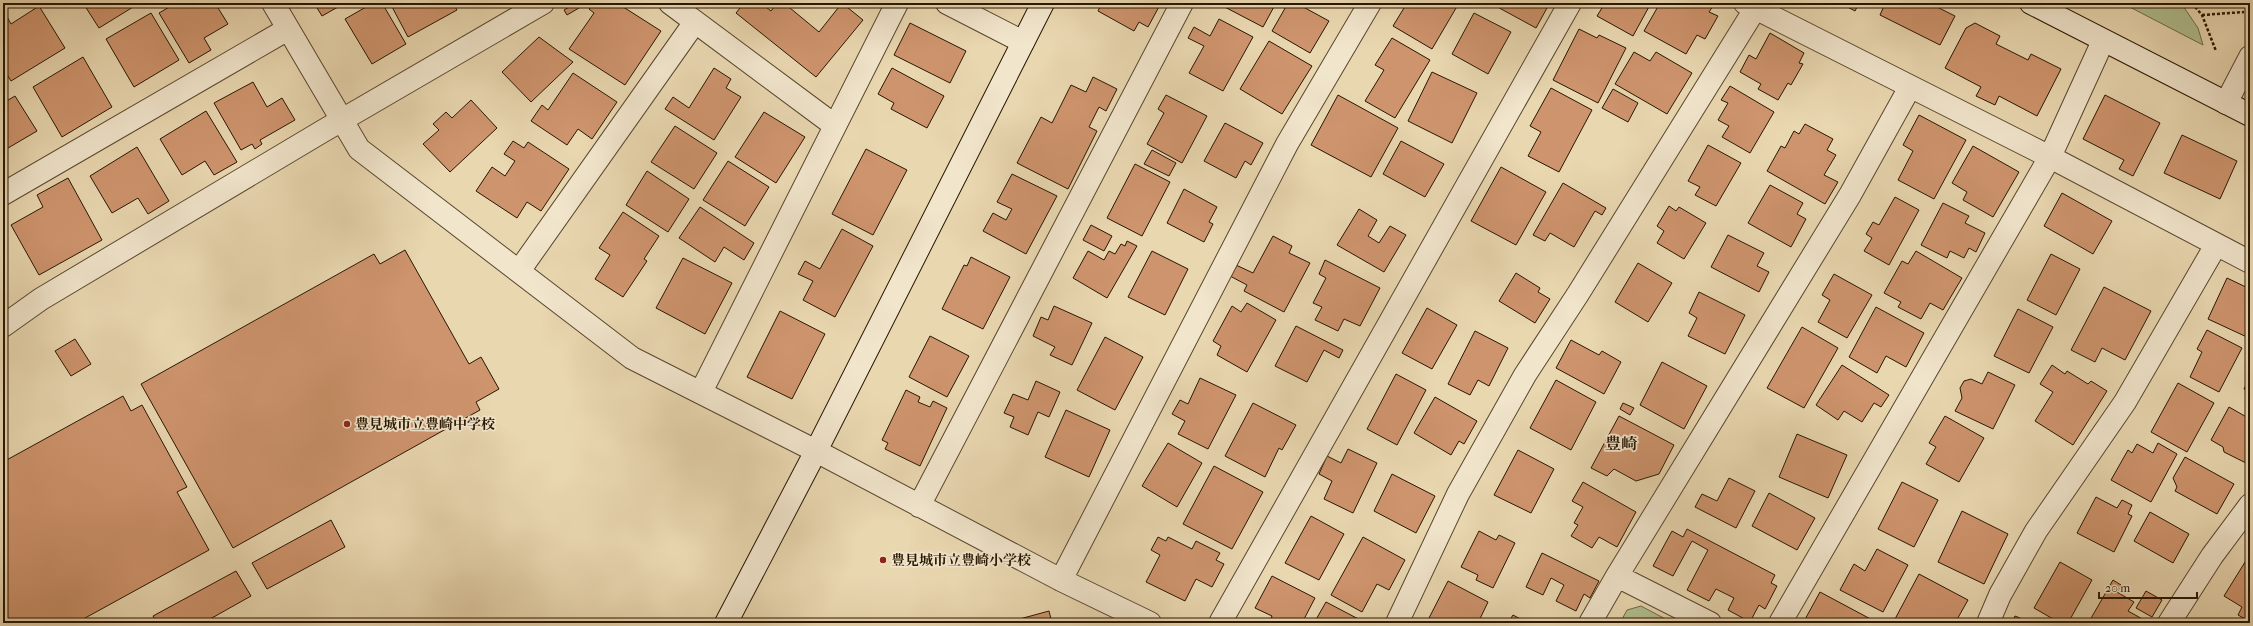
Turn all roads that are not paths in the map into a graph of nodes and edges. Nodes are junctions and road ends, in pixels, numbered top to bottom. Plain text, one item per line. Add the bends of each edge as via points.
1 (273, 3) edge
2 (543, 3) edge
3 (670, 3) edge
4 (897, 3) edge
5 (947, 3) edge
6 (1043, 3) edge
7 (1182, 3) edge
8 (1370, 3) edge
9 (1570, 3) edge
10 (2031, 3) edge
11 (1750, 6) edge
12 (695, 22) junction
13 (288, 29) junction
14 (2103, 41) junction
15 (1023, 42) junction
16 (2250, 57) edge
17 (1910, 87) junction
18 (2226, 103) junction
19 (2250, 115) edge
20 (342, 120) junction
21 (834, 126) junction
22 (2050, 157) junction
23 (3, 194) edge
24 (2216, 245) junction
25 (2250, 262) edge
26 (519, 272) junction
27 (3, 326) edge
28 (701, 392) junction
29 (816, 451) junction
30 (2250, 505) edge
31 (919, 506) junction
32 (1617, 576) junction
33 (1062, 580) junction
34 (726, 623) edge
35 (1150, 623) edge
36 (1220, 623) edge
37 (1398, 623) edge
38 (1590, 623) edge
39 (1710, 623) edge
40 (1780, 623) edge
41 (1988, 623) edge
42 (2169, 623) edge

1 - 13 street
2 - 20 street
3 - 12 street
4 - 21 street
5 - 15 street
6 - 15 street
7 - 31 street
8 - 33 street via 1287,144
9 - 36 street
10 - 14 street
11 - 17 street
11 - 37 street via 1578,294 1525,375 1458,494
12 - 21 street
12 - 26 street
13 - 20 street
13 - 23 street
14 - 18 street
14 - 22 street
15 - 29 street
16 - 18 street
17 - 22 street
17 - 32 street via 1850,196
18 - 19 street
20 - 26 street via 359,148
20 - 27 street via 42,299
21 - 28 street
22 - 24 street
22 - 40 street
24 - 25 street
24 - 41 street via 2125,402 2036,531 2000,595
26 - 28 street via 632,358
28 - 29 street
29 - 31 street
29 - 34 street
30 - 42 street via 2212,556
31 - 33 street
32 - 38 street
32 - 39 street
33 - 35 street

